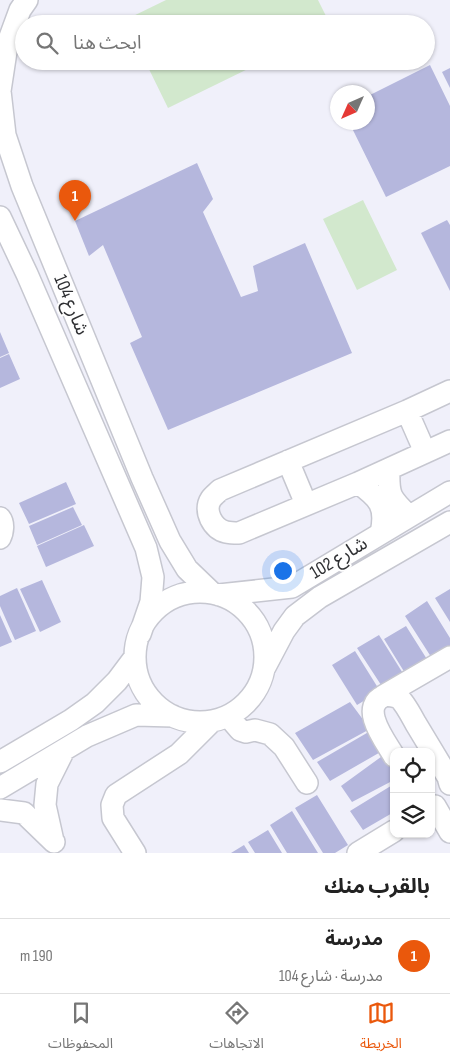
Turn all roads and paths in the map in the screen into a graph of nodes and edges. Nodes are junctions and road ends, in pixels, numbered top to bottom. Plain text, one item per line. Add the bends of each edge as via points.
1 (27, 0) edge
2 (18, 15) edge
3 (15, 23) edge
4 (0, 217) edge
5 (62, 283) junction
6 (36, 296) junction
7 (450, 391) edge
8 (407, 410) junction
9 (450, 441) edge
10 (425, 452) junction
11 (288, 461) junction
12 (389, 468) junction
13 (358, 483) junction
14 (450, 492) edge
15 (306, 504) junction
16 (409, 516) junction
17 (0, 518) edge
18 (450, 522) edge
19 (381, 533) junction
20 (0, 538) edge
21 (216, 594) junction
22 (140, 634) junction
23 (135, 657) junction
24 (450, 657) edge
25 (264, 667) junction
26 (383, 696) junction
27 (173, 716) junction
28 (220, 718) junction
29 (390, 749) edge
30 (64, 750) junction
31 (0, 762) edge
32 (307, 783) dead end
33 (450, 784) edge
34 (0, 788) edge
35 (437, 804) edge
36 (0, 810) edge
37 (450, 832) edge
38 (390, 833) edge
39 (56, 847) edge
40 (135, 853) edge
41 (358, 853) edge

1 - 2 street, شارع 104
3 - 5 street, شارع 104 via 7,45 0,91 5,135
4 - 6 street, شارع 104
5 - 6 street via 61,294 55,302
5 - 21 street, شارع 104 via 170,541 187,569
6 - 22 street, شارع 104 via 146,548 153,578 151,602
7 - 8 street
8 - 10 street
8 - 11 street
9 - 10 street
10 - 12 street
11 - 15 street
11 - 15 street via 220,490 210,500 210,518 225,532 239,533
12 - 13 street
12 - 16 street via 389,490
13 - 15 street
13 - 19 street via 372,494 384,512
14 - 16 street, شارع 102
16 - 19 street, شارع 102
17 - 20 street
18 - 25 street, شارع 102 via 320,597 295,616
19 - 21 street, شارع 102 via 292,587
21 - 22 street via 194,592 177,596 148,618
21 - 25 street via 236,603 250,615 260,631
22 - 23 street
23 - 27 street via 138,675 146,691 158,706
23 - 31 street via 118,681 95,703
24 - 26 street
25 - 28 street via 252,696 241,708
26 - 29 street via 374,705 373,714
26 - 33 street via 399,698
27 - 28 street via 192,721
27 - 30 street via 136,716 87,736
28 - 32 street via 246,732 255,730 270,734 284,746
28 - 40 street via 179,754 116,795 112,805 113,818
30 - 34 street
30 - 39 street via 47,784 45,805
35 - 37 street
36 - 39 street via 24,813
38 - 41 street

